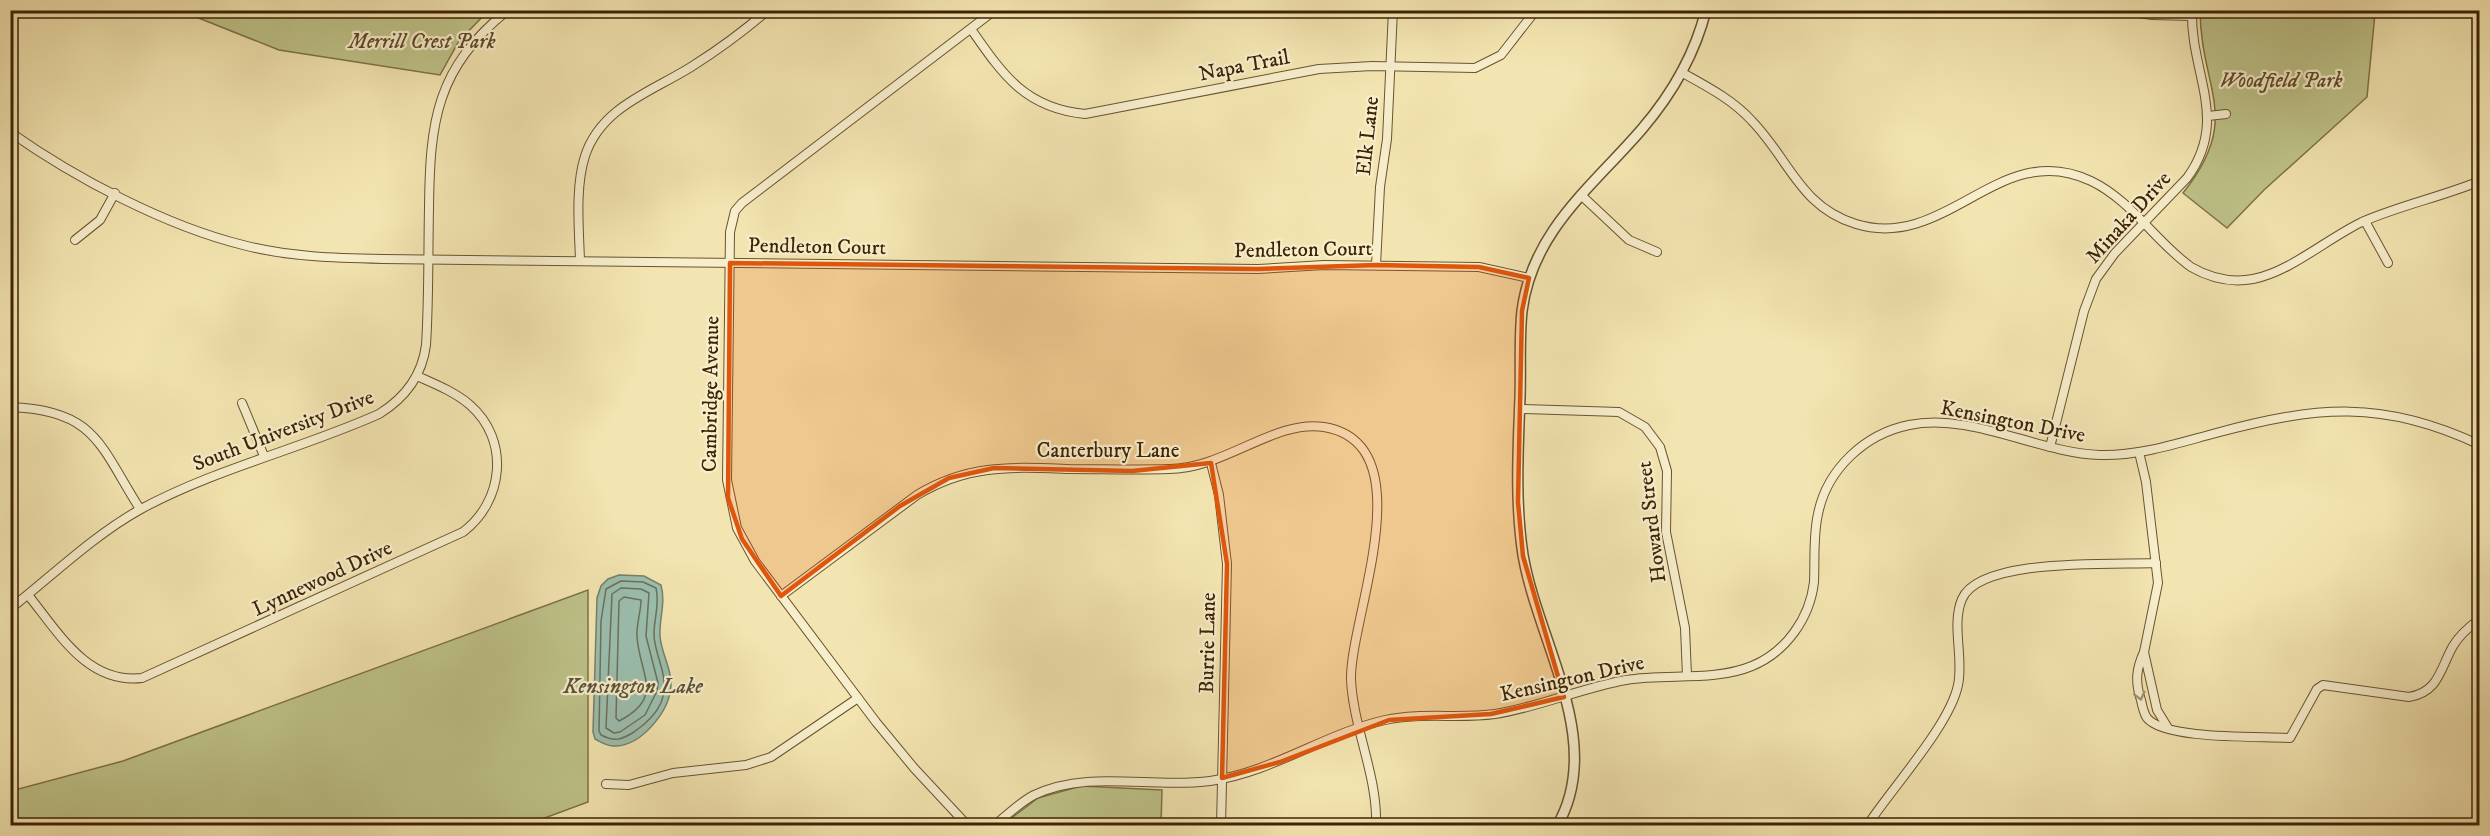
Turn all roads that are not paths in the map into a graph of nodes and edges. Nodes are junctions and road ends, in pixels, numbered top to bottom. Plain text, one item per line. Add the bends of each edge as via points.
1 (508, 10) edge
2 (768, 10) edge
3 (995, 10) edge
4 (1393, 10) edge
5 (1536, 10) edge
6 (1706, 10) edge
7 (2118, 10) edge
8 (2192, 13) edge
9 (971, 29) junction
10 (1391, 67) junction
11 (1681, 72) junction
12 (2226, 114) dead end
13 (2208, 116) junction
14 (10, 132) edge
15 (2480, 181) edge
16 (115, 193) junction
17 (1581, 195) junction
18 (2365, 221) junction
19 (2143, 224) junction
20 (75, 240) dead end
21 (1657, 252) dead end
22 (428, 259) junction
23 (580, 261) junction
24 (730, 263) junction
25 (2388, 263) dead end
26 (1376, 265) junction
27 (1529, 278) junction
28 (417, 376) junction
29 (242, 403) dead end
30 (10, 407) edge
31 (1520, 409) junction
32 (2480, 445) edge
33 (2050, 447) junction
34 (2139, 452) junction
35 (264, 456) junction
36 (1211, 463) junction
37 (140, 509) junction
38 (2156, 563) junction
39 (28, 595) junction
40 (782, 596) junction
41 (10, 609) edge
42 (2480, 619) edge
43 (2144, 652) junction
44 (1687, 676) junction
45 (1564, 696) junction
46 (858, 698) junction
47 (1359, 728) junction
48 (2168, 728) junction
49 (1222, 778) junction
50 (606, 784) dead end
51 (968, 825) edge
52 (994, 825) edge
53 (1221, 825) edge
54 (1376, 825) edge
55 (1557, 825) edge
56 (1867, 825) edge

1 - 22 street, South University Drive via 489,25 463,56 437,109 430,155
2 - 23 street via 691,67 623,105 599,128 581,172
3 - 9 street, Cambridge Avenue
4 - 10 street, Elk Lane
5 - 10 street, Napa Trail via 1506,50 1488,63 1456,69
6 - 11 street
7 - 8 street via 2152,15
8 - 13 street, Minaka Drive via 2194,53
9 - 10 street, Napa Trail via 1017,88 1050,107 1085,114 1319,69
9 - 24 street, Cambridge Avenue via 742,203 732,220
10 - 26 street, Elk Lane
11 - 17 street via 1642,129
11 - 19 street via 1724,96 1751,120 1806,194 1824,209 1858,225 1910,227 2012,176 2047,170 2077,175 2100,185
12 - 13 street
13 - 19 street, Minaka Drive via 2205,143 2195,167
14 - 16 street, Pendleton Court
15 - 18 street via 2409,202
16 - 20 street via 100,220
16 - 22 street, Pendleton Court via 193,229 243,245 303,256
17 - 21 street via 1629,240
17 - 27 street via 1550,233
18 - 19 street via 2272,273 2239,280 2221,279 2191,267
18 - 25 street
19 - 33 street, Minaka Drive via 2106,264 2088,297
22 - 23 street, Pendleton Court
22 - 28 street, South University Drive via 426,345
23 - 24 street, Pendleton Court
24 - 26 street, Pendleton Court via 1247,269
24 - 40 street, Cambridge Avenue via 728,498 742,539
26 - 27 street, Pendleton Court via 1479,267
27 - 31 street via 1522,311
28 - 35 street, South University Drive via 398,401 379,414
28 - 39 street, Lynnewood Drive via 471,405 486,424 495,446 497,474 492,496 483,513 463,532 142,678 116,678 94,669
29 - 35 street
30 - 37 street via 56,412 86,428 107,452
31 - 44 street, Howard Street via 1619,412 1645,427 1660,447 1667,471 1666,532 1685,628
31 - 45 street via 1518,502 1523,556
32 - 34 street, Kensington Drive via 2401,419 2341,410 2281,416
33 - 34 street, Kensington Drive via 2090,454
33 - 44 street, Kensington Drive via 1942,422 1907,425 1871,440 1840,467 1825,493 1815,530 1813,586 1804,616 1790,638 1754,665 1729,673
34 - 38 street
35 - 37 street, South University Drive
36 - 40 street, Canterbury Lane via 1132,471 994,468 949,478 900,506
36 - 47 street, Canterbury Lane via 1306,425 1339,431 1360,447 1370,462 1377,489 1374,547 1351,668
36 - 49 street, Burrie Lane via 1227,564
37 - 39 street, South University Drive
38 - 43 street via 2158,583
38 - 56 street via 2016,568 1969,587 1961,601 1958,685 1946,717
39 - 41 street, South University Drive
40 - 46 street, Cambridge Avenue
42 - 48 street via 2453,645 2440,675 2422,695 2409,697 2324,685 2317,689 2290,738 2180,734
43 - 48 street via 2157,710
43 -> 48 street via 2136,671 2139,695 2146,717
44 - 45 street, Kensington Drive via 1626,680
45 - 47 street, Kensington Drive via 1529,708 1491,714 1405,717
45 - 55 street via 1576,764 1567,806
46 - 50 street via 771,757 736,766 672,772 629,784
46 - 51 street, Cambridge Avenue via 914,768
47 - 49 street, Kensington Drive via 1280,762
47 - 54 street, Canterbury Lane via 1375,800
49 - 52 street, Kensington Drive via 1177,784 1095,781 1065,785 1027,800
49 - 53 street, Burrie Lane

